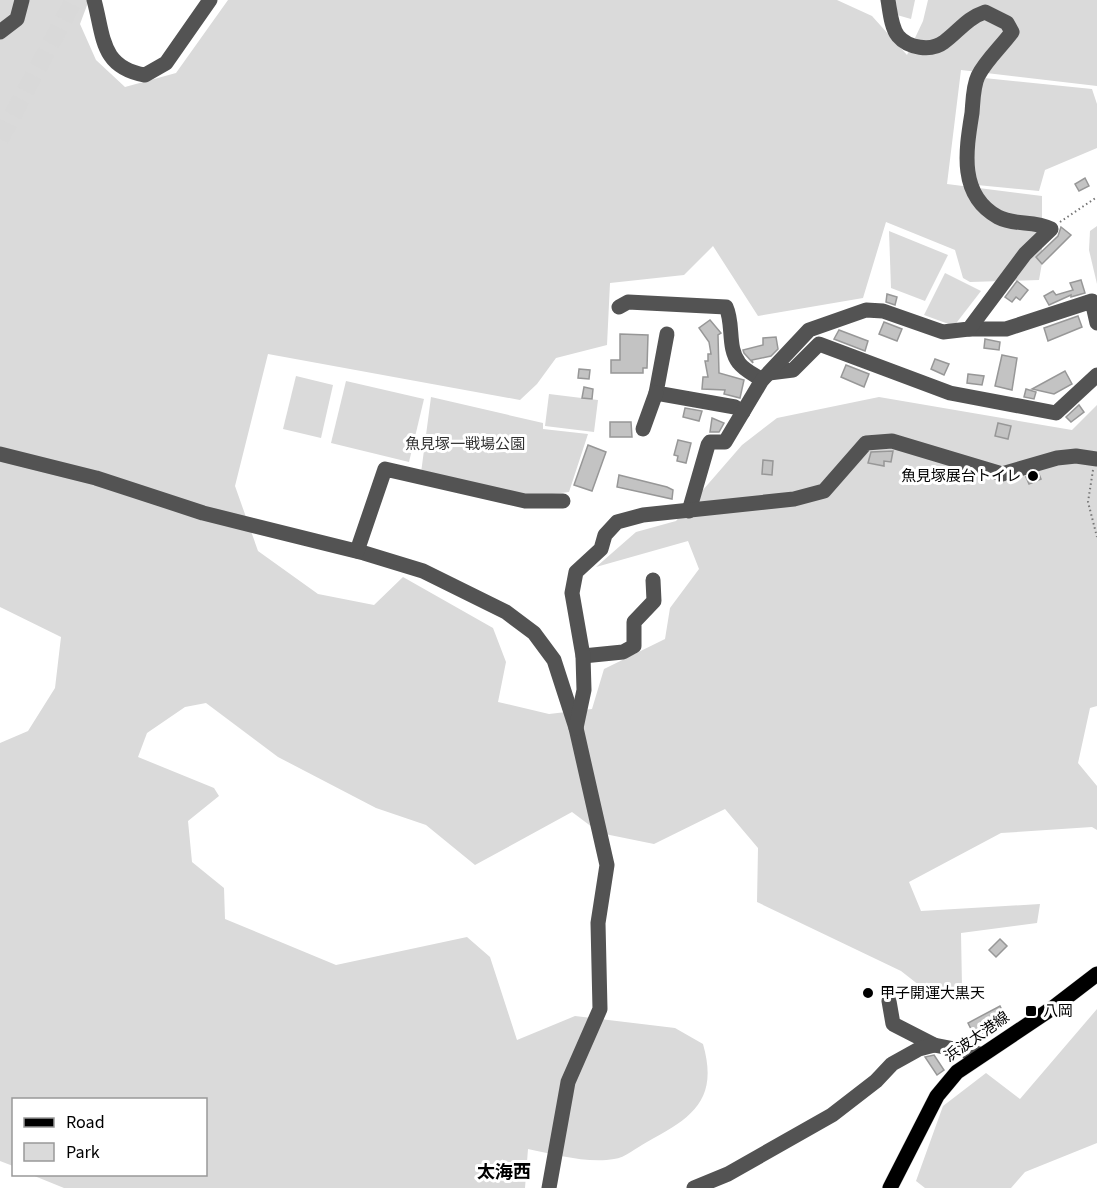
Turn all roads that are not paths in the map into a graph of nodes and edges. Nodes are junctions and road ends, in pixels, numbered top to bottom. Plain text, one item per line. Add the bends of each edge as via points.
1 (22, 0) edge
2 (94, 0) edge
3 (210, 0) edge
4 (888, 0) edge
5 (0, 32) edge
6 (619, 307) dead end
7 (1097, 323) edge
8 (969, 328) junction
9 (667, 334) dead end
10 (1097, 375) edge
11 (766, 376) junction
12 (656, 393) junction
13 (743, 412) junction
14 (643, 429) dead end
15 (0, 454) edge
16 (1096, 459) edge
17 (563, 501) dead end
18 (689, 511) junction
19 (357, 551) junction
20 (653, 580) dead end
21 (583, 656) junction
22 (576, 728) junction
23 (1097, 974) edge
24 (889, 1001) dead end
25 (934, 1045) junction
26 (980, 1054) junction
27 (549, 1188) edge
28 (694, 1188) edge
29 (890, 1188) edge

1 - 5 street via 17,19
2 - 3 street via 109,55 119,67 145,75 166,63
4 - 8 street via 897,34 908,44 923,48 941,44 971,16 985,12 1007,23 1012,32 977,78 966,147 967,175 982,206 998,217 1051,229 1025,254
6 - 11 street via 628,302 726,307 739,364
7 - 8 street via 1092,301 1006,329
8 - 11 street via 943,332 882,311 866,310 809,330
9 - 12 street
10 - 11 street via 1056,412 950,393 819,344 794,370
11 - 13 street
12 - 13 street via 735,407
12 - 14 street
13 - 18 street via 725,442 708,445
15 - 19 street via 96,478 203,513
16 - 18 street via 1057,458 1002,474 881,441 866,443 824,491 794,499
17 - 19 street via 525,501 385,469
18 - 21 street via 617,522 605,535 601,549 576,572 572,593
19 - 22 street via 423,571 469,592 534,633 554,660
20 - 21 street via 654,601 634,622 634,646 623,652
21 - 22 street via 584,690
22 - 27 street via 607,865 598,922 600,1009 568,1082
23 - 26 main road, 浜波太港線
24 - 25 street via 893,1024
25 - 26 street
25 - 28 street via 919,1048 892,1064 832,1115 728,1174
26 - 29 main road, 浜波太港線 via 942,1089

